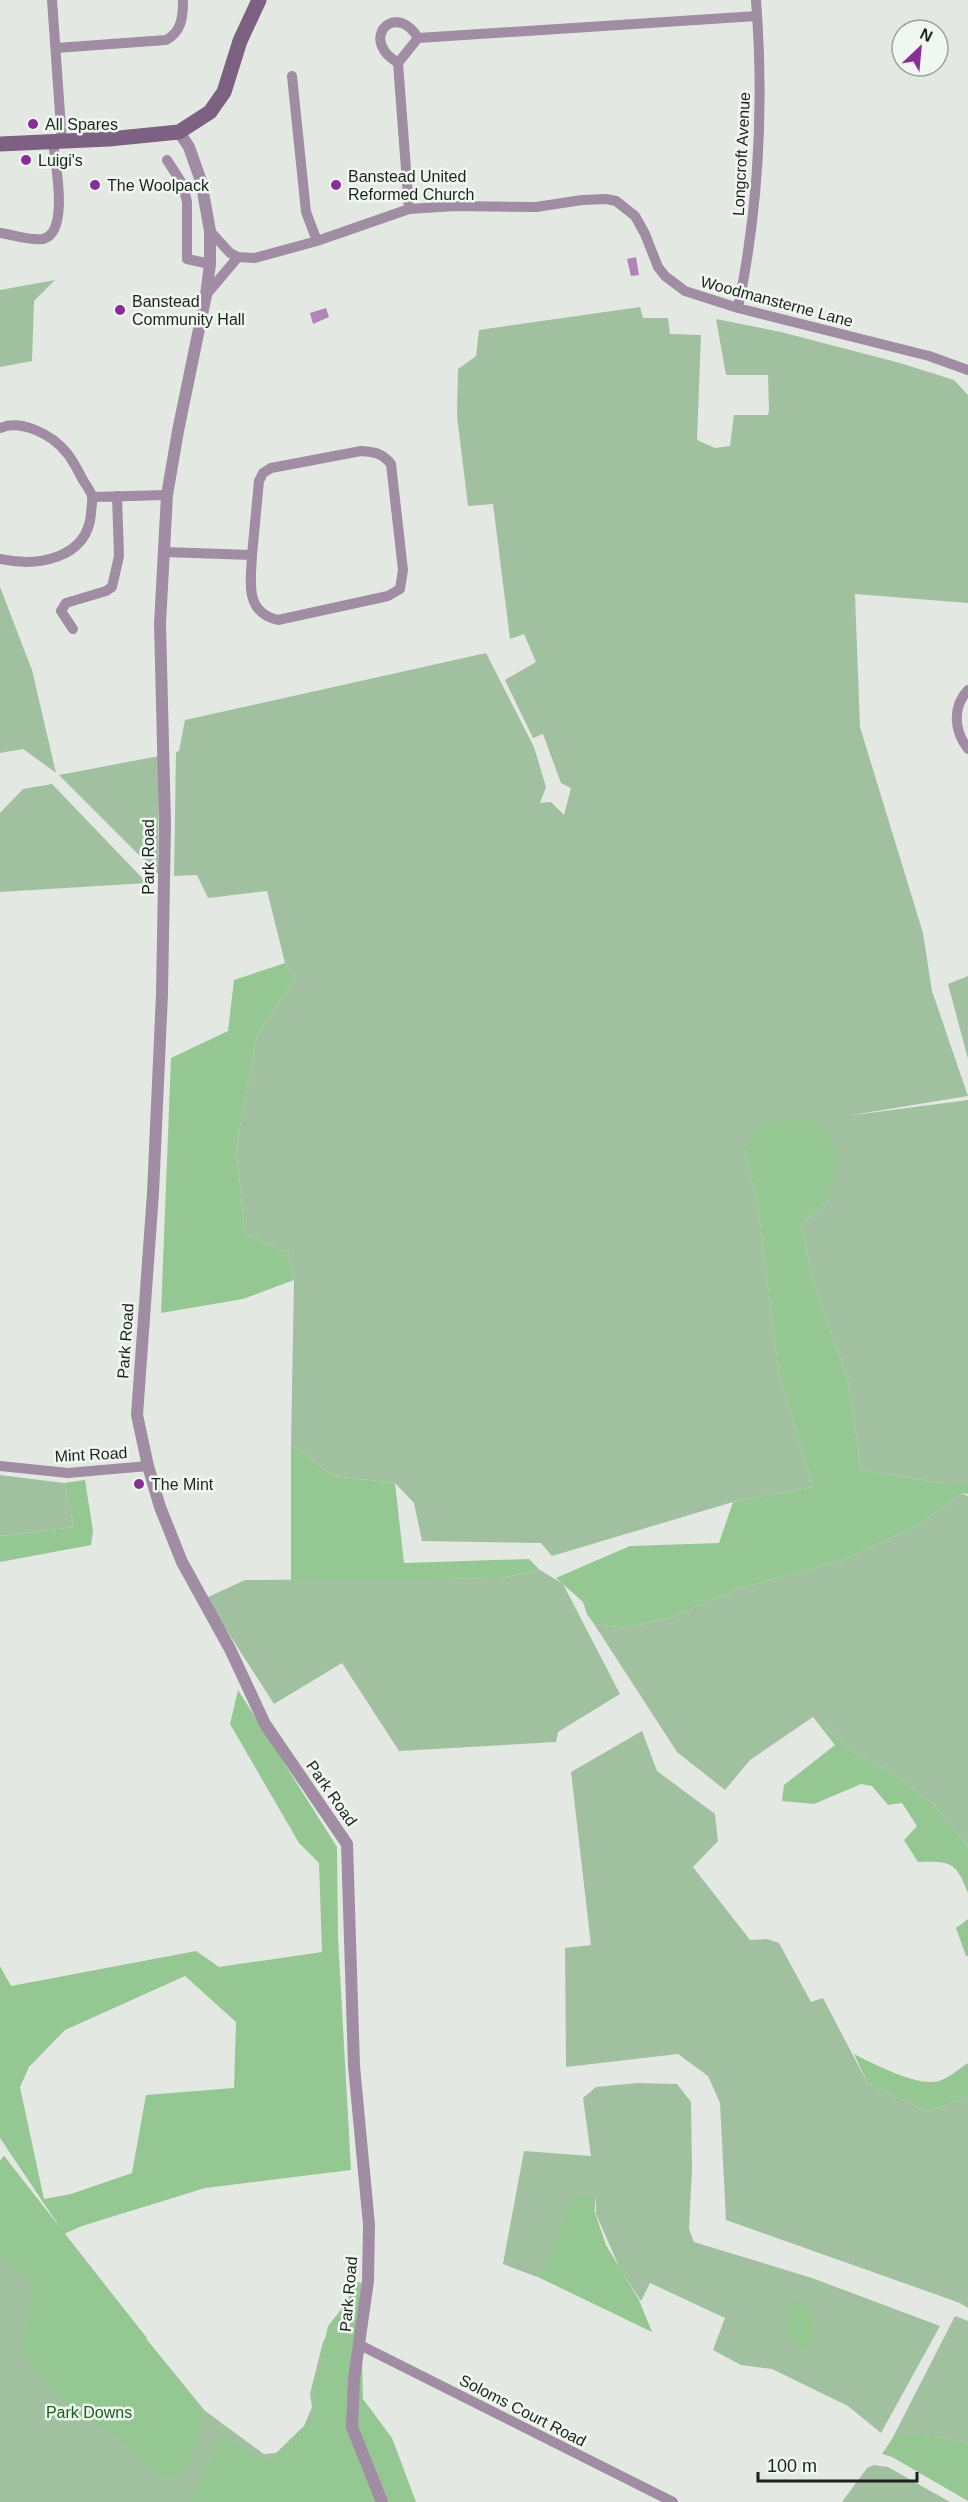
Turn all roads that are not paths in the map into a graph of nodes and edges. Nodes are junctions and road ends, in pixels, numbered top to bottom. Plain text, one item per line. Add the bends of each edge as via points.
1 (52, 0) edge
2 (183, 0) edge
3 (259, 0) edge
4 (756, 0) edge
5 (757, 16) junction
6 (418, 38) junction
7 (56, 48) junction
8 (398, 63) junction
9 (292, 76) dead end
10 (179, 132) junction
11 (57, 142) junction
12 (0, 144) edge
13 (167, 160) dead end
14 (201, 181) junction
15 (183, 185) junction
16 (409, 209) junction
17 (210, 231) junction
18 (1, 233) edge
19 (317, 241) junction
20 (238, 256) junction
21 (210, 264) junction
22 (206, 296) junction
23 (738, 309) junction
24 (968, 370) edge
25 (0, 428) edge
26 (167, 495) junction
27 (117, 496) junction
28 (93, 497) junction
29 (164, 552) junction
30 (252, 555) junction
31 (0, 559) edge
32 (73, 629) dead end
33 (968, 690) edge
34 (968, 749) edge
35 (0, 1466) edge
36 (148, 1466) junction
37 (360, 2345) junction
38 (382, 2502) edge
39 (674, 2502) edge

1 - 7 street
2 - 7 street via 181,23 166,40
3 - 10 main road via 240,40 224,92 210,112
4 - 5 street, Longcroft Avenue
5 - 6 street
5 - 23 street, Longcroft Avenue via 758,161
6 - 8 street
6 - 8 street via 403,22 392,22 383,29 381,45
7 - 11 street
8 - 16 street
9 - 19 street via 306,212
10 - 11 main road
10 - 14 street, Park Road
11 - 12 main road
11 - 18 street via 59,201 51,235 33,239
13 - 15 street
14 - 15 street
14 - 17 street, Park Road
15 - 21 street via 187,202 187,259
16 - 19 street, Woodmansterne Lane
16 - 23 street, Woodmansterne Lane via 616,201 635,216 665,276 685,291
17 - 20 street via 222,246
17 - 21 street, Park Road
19 - 20 street, Woodmansterne Lane via 267,256
20 - 22 street
21 - 22 street, Park Road
22 - 26 street, Park Road
23 - 24 street, Woodmansterne Lane via 929,356
25 - 28 street via 21,426 51,438 68,453
26 - 27 street
26 - 29 street, Park Road
27 - 28 street
27 - 32 street via 116,576 106,591 63,606 61,611
28 - 31 street via 84,539 65,555 51,559
29 - 30 street
29 - 36 street, Park Road via 160,624 165,824 162,994 137,1415
30 - 30 street via 253,599 269,618 296,617 388,596 400,589 403,570 391,464 384,455 361,451 271,468 259,481
33 - 34 street via 957,705 958,731
35 - 36 street, Mint Road via 68,1473
36 - 37 street, Park Road via 182,1562 230,1649 265,1724 347,1844 354,2066 369,2225 368,2281
37 - 38 street, Park Road via 352,2427
37 - 39 street, Soloms Court Road

